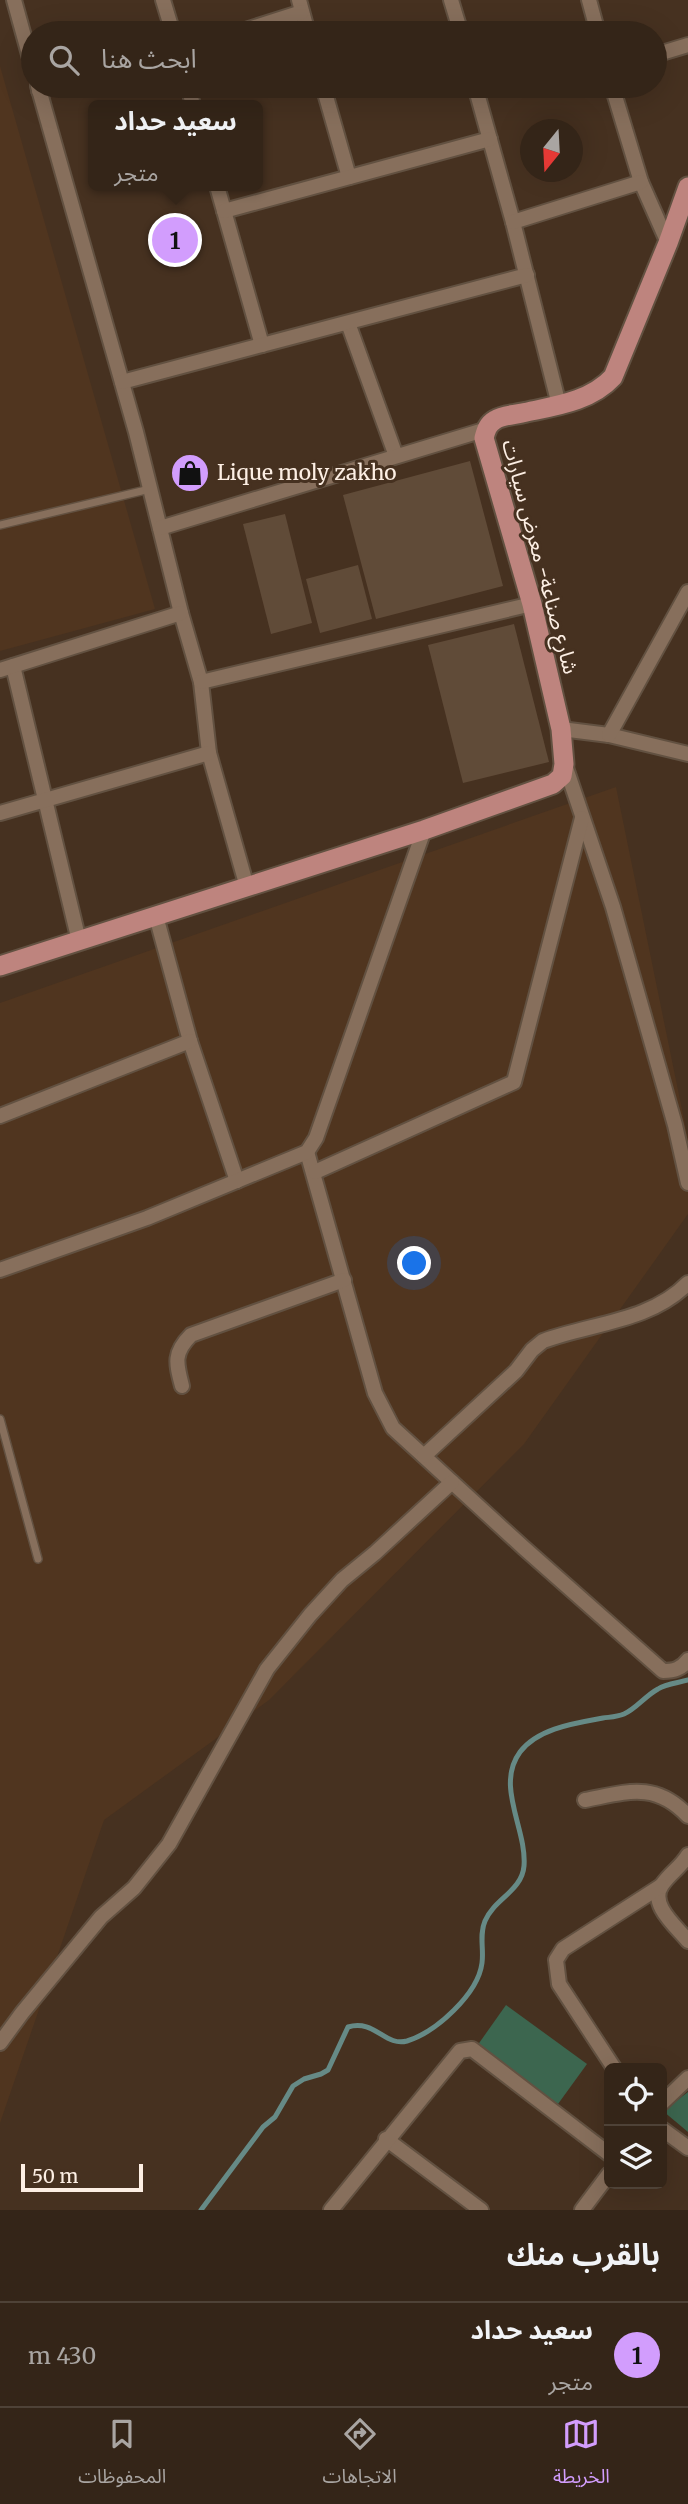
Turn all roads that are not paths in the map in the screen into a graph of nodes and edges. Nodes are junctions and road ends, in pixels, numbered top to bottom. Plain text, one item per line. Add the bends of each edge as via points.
1 (14, 0) edge
2 (163, 0) edge
3 (452, 0) edge
4 (590, 0) edge
5 (300, 6) edge
6 (169, 21) edge
7 (264, 21) edge
8 (458, 21) edge
9 (595, 21) edge
10 (21, 25) edge
11 (688, 45) edge
12 (667, 51) edge
13 (42, 98) edge
14 (326, 98) edge
15 (478, 98) edge
16 (616, 98) edge
17 (490, 139) junction
18 (349, 177) junction
19 (641, 182) junction
20 (688, 187) edge
21 (218, 191) edge
22 (224, 211) junction
23 (513, 222) junction
24 (668, 243) junction
25 (527, 275) junction
26 (348, 323) junction
27 (262, 345) junction
28 (122, 383) junction
29 (559, 405) junction
30 (487, 429) junction
31 (396, 456) junction
32 (150, 489) junction
33 (0, 525) edge
34 (160, 528) junction
35 (688, 592) edge
36 (532, 604) junction
37 (181, 613) junction
38 (7, 668) edge
39 (201, 682) junction
40 (561, 729) junction
41 (609, 736) junction
42 (209, 753) junction
43 (688, 754) edge
44 (564, 764) junction
45 (46, 800) junction
46 (0, 813) edge
47 (582, 818) junction
48 (424, 830) junction
49 (247, 887) junction
50 (156, 916) junction
51 (79, 941) junction
52 (0, 966) edge
53 (190, 1041) junction
54 (0, 1116) edge
55 (307, 1152) junction
56 (314, 1172) junction
57 (237, 1181) junction
58 (688, 1183) edge
59 (0, 1270) edge
60 (344, 1280) junction
61 (688, 1283) edge
62 (182, 1386) dead end
63 (0, 1419) edge
64 (424, 1456) junction
65 (452, 1482) junction
66 (38, 1559) dead end
67 (688, 1660) edge
68 (584, 1800) dead end
69 (688, 1816) edge
70 (688, 1855) edge
71 (660, 1886) junction
72 (688, 1941) edge
73 (0, 2043) edge
74 (611, 2063) edge
75 (688, 2078) edge
76 (667, 2099) edge
77 (667, 2133) edge
78 (386, 2139) junction
79 (688, 2148) edge
80 (604, 2150) edge
81 (604, 2181) edge
82 (331, 2210) edge
83 (481, 2210) edge
84 (582, 2210) edge

1 - 10 street
2 - 6 street
3 - 8 street
4 - 9 street
5 - 7 street
11 - 12 street
13 - 28 street
14 - 18 street
15 - 17 street
16 - 19 street
17 - 18 street
17 - 23 street
18 - 22 street
19 - 23 street
19 - 24 street
20 - 24 main road, شارع صناعة- معرض سيارات
21 - 22 street
22 - 27 street
23 - 25 street
24 - 29 main road, شارع صناعة- معرض سيارات via 613,377 592,394
25 - 26 street
25 - 29 street
26 - 27 street
26 - 31 street
27 - 28 street
28 - 32 street
29 - 30 main road, شارع صناعة- معرض سيارات via 500,418
30 - 31 street
30 - 36 main road, شارع صناعة- معرض سيارات via 486,447
31 - 34 street
32 - 33 lane
32 - 34 street
34 - 37 street
35 - 41 street
36 - 39 street
36 - 40 main road, شارع صناعة- معرض سيارات
37 - 38 street
37 - 39 street
38 - 45 street
39 - 42 street
40 - 41 street
40 - 44 main road, شارع صناعة- معرض سيارات
41 - 43 street
42 - 45 street
42 - 49 street
44 - 47 street
44 - 48 main road via 562,776 553,784
45 - 46 street
45 - 51 street
47 - 56 street via 514,1082
47 - 58 street via 613,906
48 - 49 main road
48 - 55 street via 316,1138
49 - 50 main road
50 - 51 main road
50 - 53 street
51 - 52 main road
53 - 54 street
53 - 57 street
55 - 56 street
55 - 57 street
56 - 60 street
57 - 59 street
60 - 62 street via 191,1335 177,1356
60 - 64 street via 375,1393 393,1428
61 - 64 street via 643,1313 542,1341
63 - 66 lane
64 - 65 street
65 - 67 street via 663,1671 682,1667
65 - 73 street via 342,1580 310,1615 267,1669 169,1844 134,1888 101,1917
68 - 69 street via 653,1791 675,1802
70 - 71 street
71 - 72 street via 659,1906
71 - 74 street via 563,1949 556,1961 559,1984
75 - 76 street
77 - 79 street
78 - 80 street via 460,2051 472,2049
78 - 82 street
78 - 83 street
81 - 84 street

